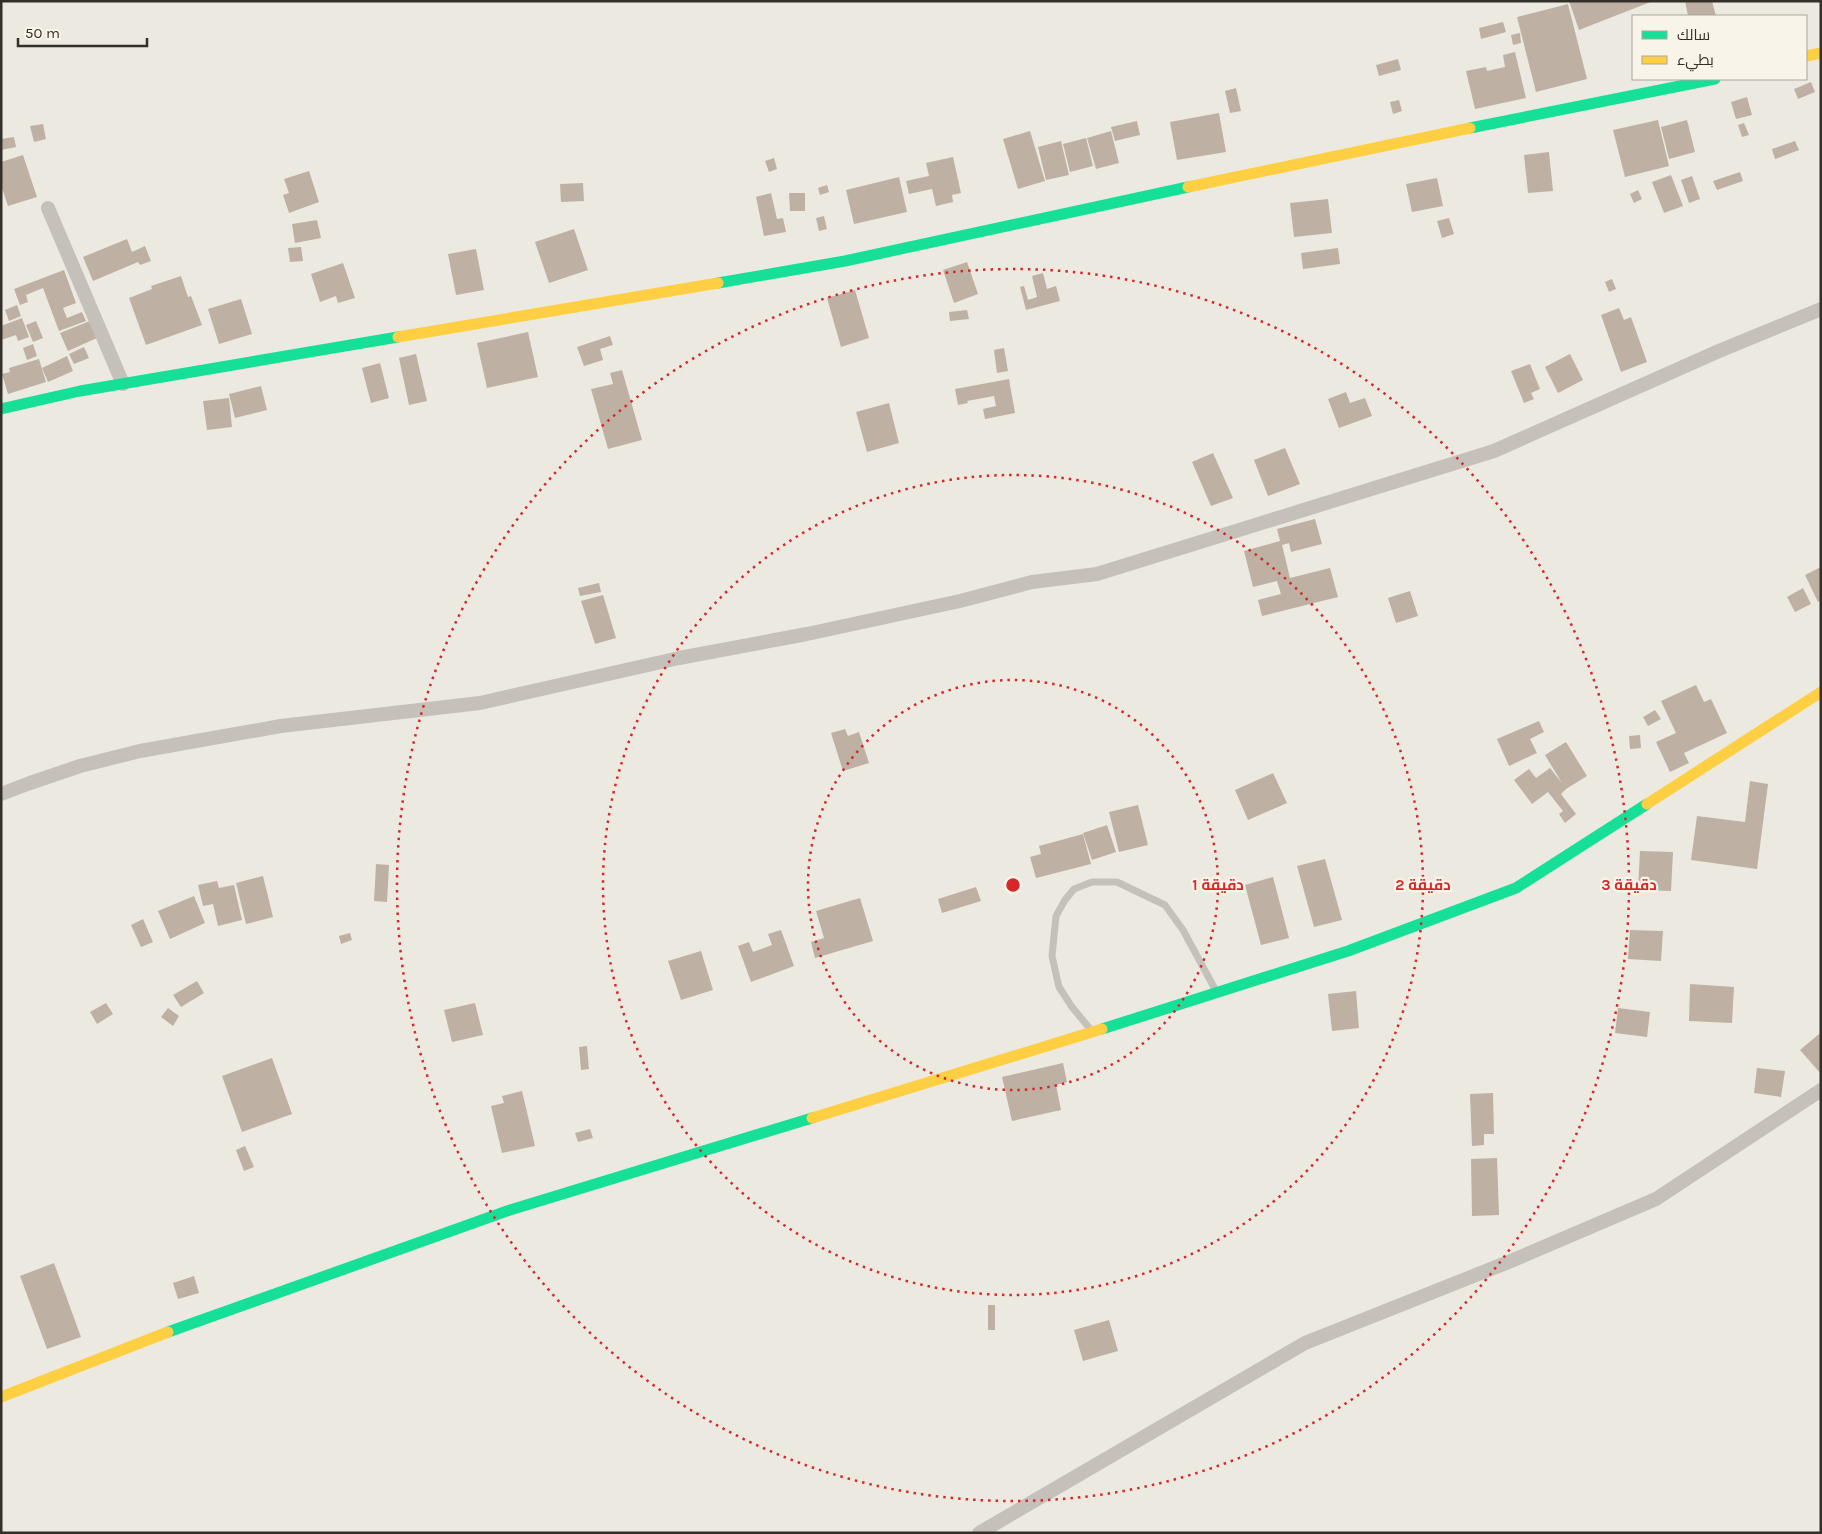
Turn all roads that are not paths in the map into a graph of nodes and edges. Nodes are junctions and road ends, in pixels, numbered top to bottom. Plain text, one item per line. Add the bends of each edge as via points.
1 (1821, 53) edge
2 (1807, 56) edge
3 (1710, 80) edge
4 (48, 208) dead end
5 (1821, 309) edge
6 (122, 384) junction
7 (1, 409) edge
8 (1821, 692) edge
9 (1, 794) edge
10 (1217, 993) junction
11 (1093, 1032) junction
12 (1821, 1090) edge
13 (1, 1397) edge
14 (979, 1533) edge

1 - 2 street
3 - 6 street via 1333,155 845,262
4 - 6 street
5 - 9 street via 1494,451 1097,574 1032,582 960,601 679,658 480,703 281,726 140,751 80,766
6 - 7 street
8 - 10 street via 1516,888 1348,951
10 - 11 street
10 - 11 lane via 1183,930 1165,905 1117,882 1092,882 1074,889 1056,916 1052,956 1059,987
11 - 13 street via 510,1210 145,1340
12 - 14 street via 1656,1199 1305,1343

